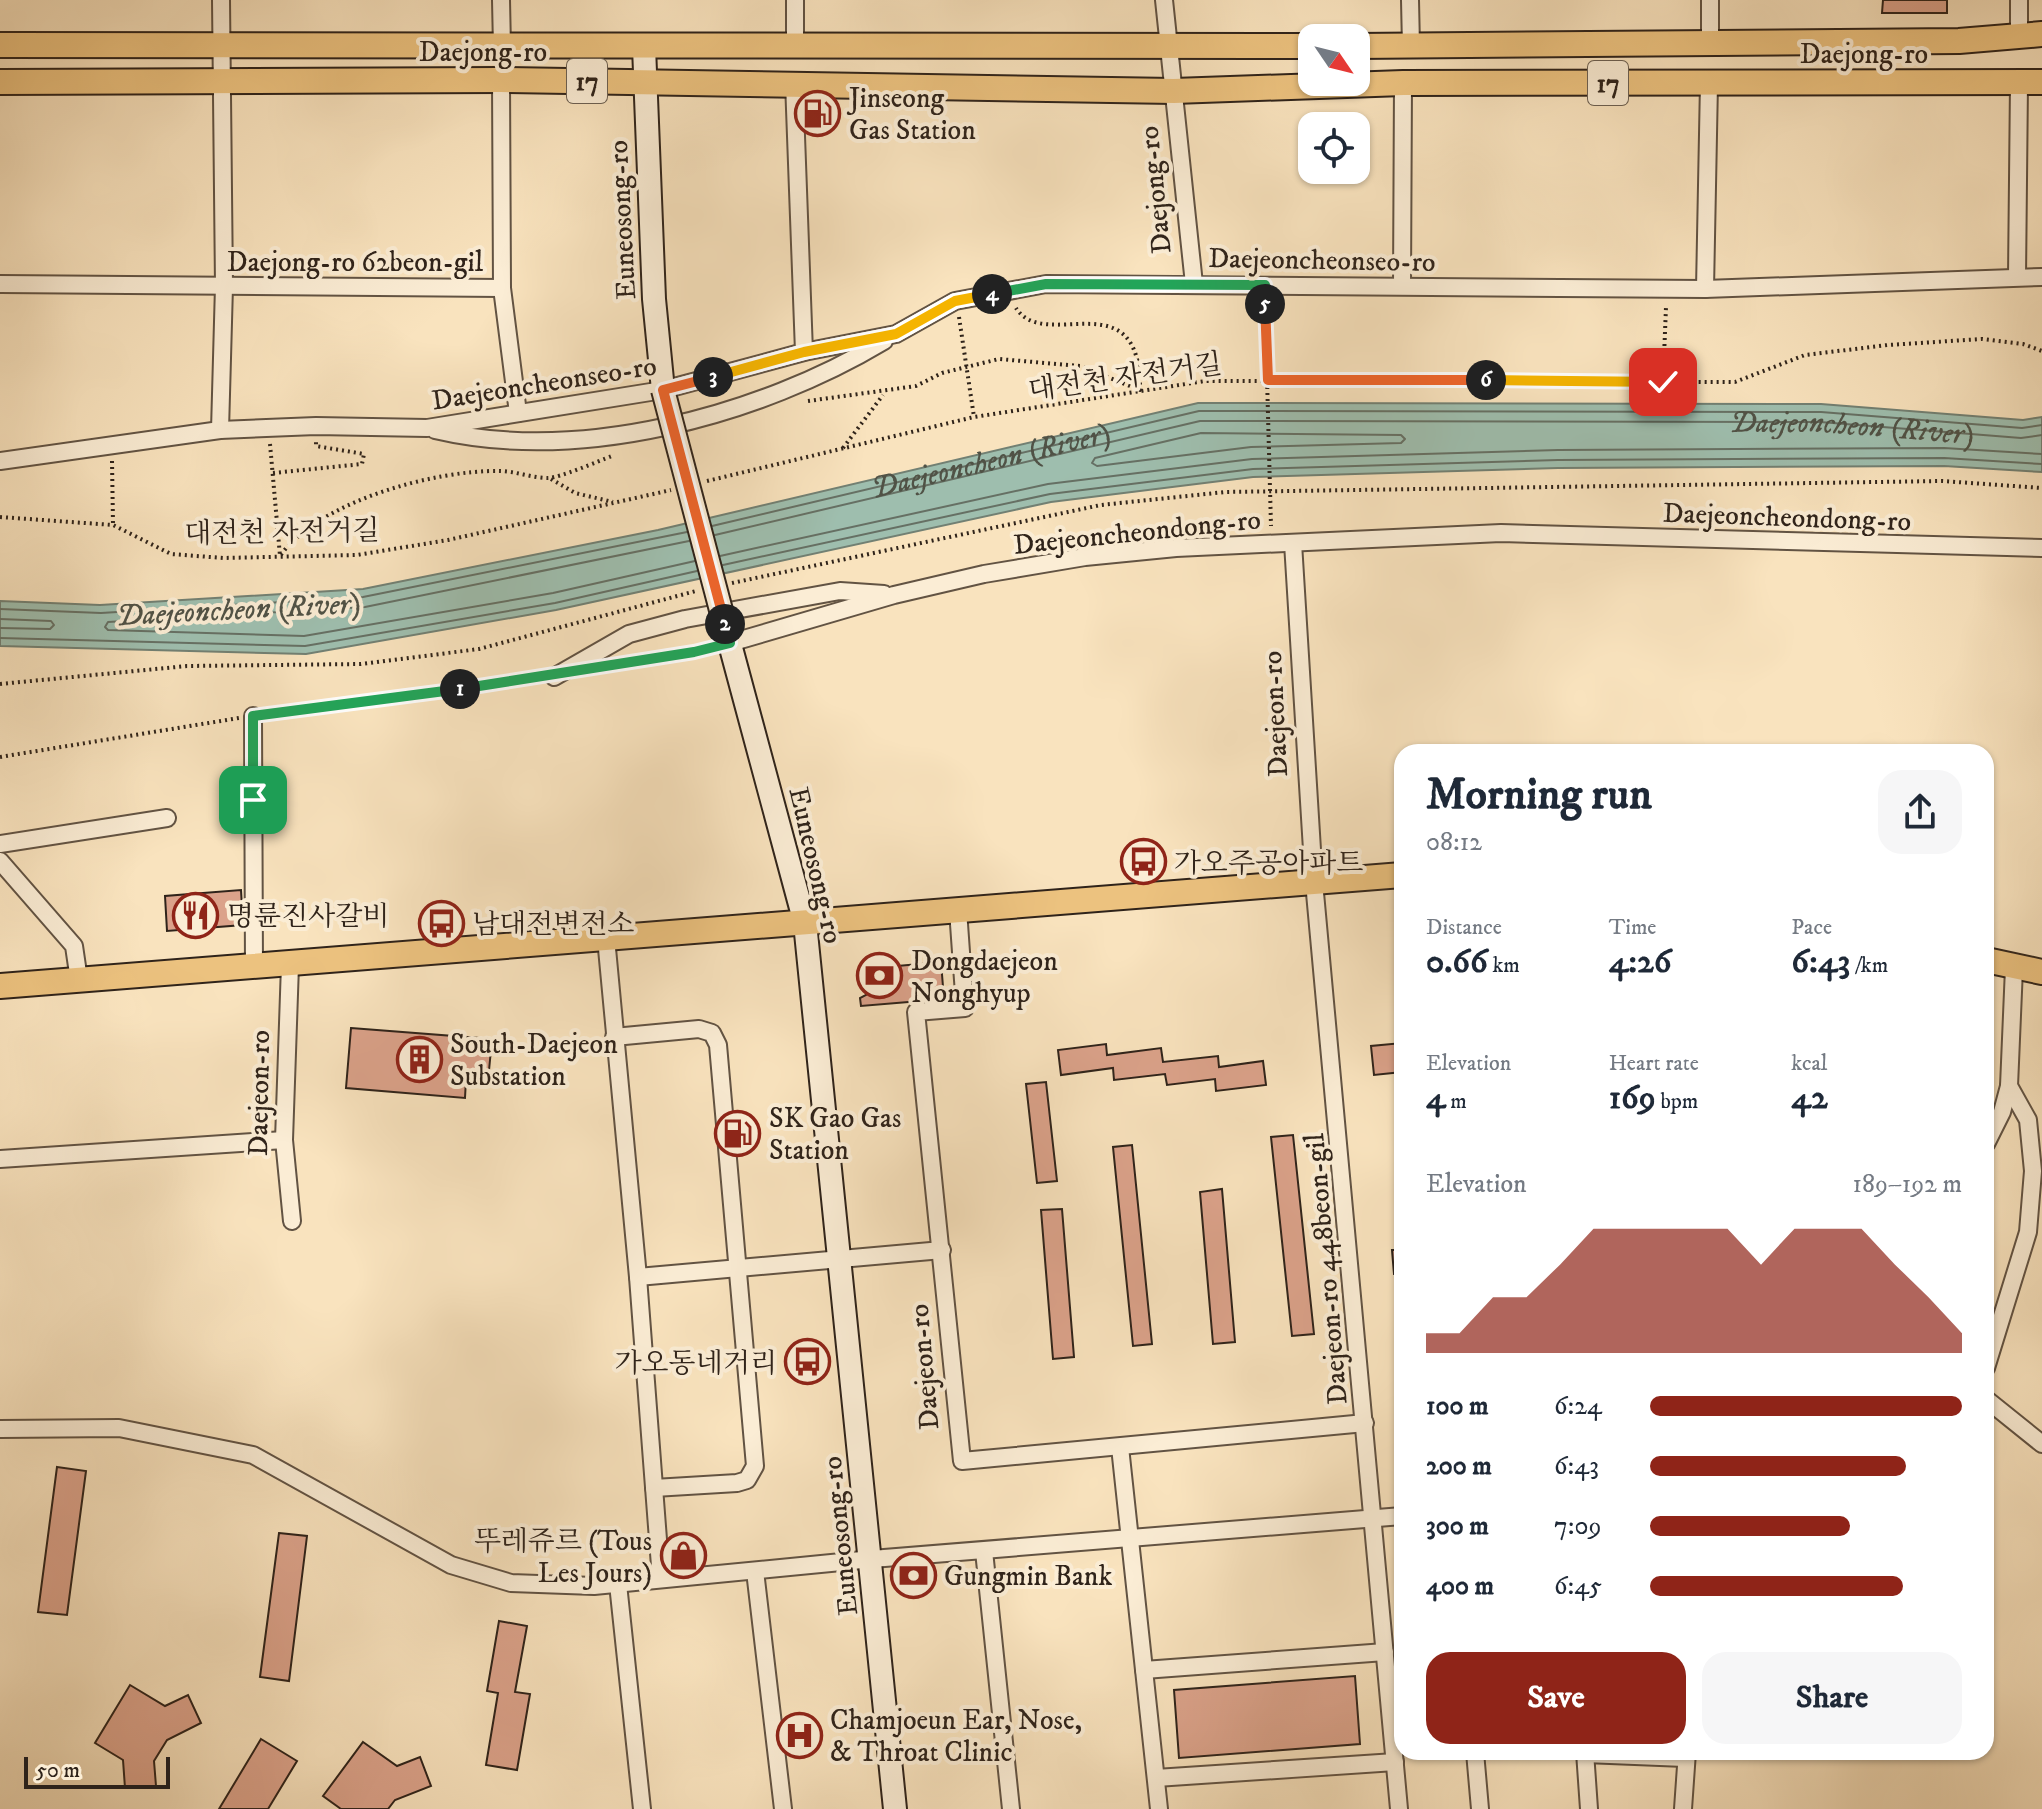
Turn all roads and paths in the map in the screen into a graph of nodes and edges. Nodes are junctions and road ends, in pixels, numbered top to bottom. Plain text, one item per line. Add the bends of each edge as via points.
1 (221, 0) edge
2 (501, 0) edge
3 (795, 0) edge
4 (1164, 0) edge
5 (1410, 0) edge
6 (1710, 0) edge
7 (2019, 0) edge
8 (2030, 35) edge
9 (0, 45) edge
10 (1710, 45) junction
11 (1298, 46) edge
12 (1370, 46) edge
13 (1411, 46) junction
14 (222, 47) junction
15 (502, 47) junction
16 (644, 47) junction
17 (1168, 47) junction
18 (795, 48) junction
19 (501, 80) junction
20 (0, 82) edge
21 (644, 82) junction
22 (794, 82) junction
23 (221, 83) junction
24 (1403, 83) junction
25 (1709, 83) junction
26 (2031, 83) edge
27 (1174, 91) junction
28 (2017, 277) junction
29 (2042, 277) edge
30 (0, 284) edge
31 (1194, 284) junction
32 (1265, 285) junction
33 (224, 286) junction
34 (1402, 286) junction
35 (502, 288) junction
36 (1667, 288) junction
37 (1705, 289) junction
38 (955, 301) junction
39 (896, 334) junction
40 (2042, 351) edge
41 (804, 352) junction
42 (1268, 381) junction
43 (1663, 382) junction
44 (663, 390) junction
45 (884, 393) dead end
46 (518, 413) junction
47 (974, 417) junction
48 (316, 426) junction
49 (269, 428) junction
50 (427, 428) junction
51 (220, 430) junction
52 (112, 443) junction
53 (841, 450) junction
54 (0, 461) edge
55 (551, 479) dead end
56 (700, 483) dead end
57 (685, 486) dead end
58 (615, 502) junction
59 (0, 517) edge
60 (113, 525) junction
61 (1271, 529) dead end
62 (1293, 543) junction
63 (2042, 548) edge
64 (894, 595) junction
65 (728, 638) junction
66 (601, 668) dead end
67 (554, 677) joint
68 (253, 716) junction
69 (0, 757) edge
70 (167, 818) dead end
71 (0, 844) edge
72 (0, 861) edge
73 (1394, 876) edge
74 (1314, 882) junction
75 (958, 910) junction
76 (805, 923) junction
77 (606, 938) junction
78 (1994, 962) edge
79 (290, 965) junction
80 (254, 968) junction
81 (2014, 968) junction
82 (2042, 972) edge
83 (79, 980) junction
84 (0, 986) edge
85 (614, 1037) junction
86 (2009, 1086) junction
87 (1994, 1124) edge
88 (284, 1140) junction
89 (0, 1159) edge
90 (292, 1221) dead end
91 (942, 1250) junction
92 (841, 1258) junction
93 (740, 1268) junction
94 (638, 1277) junction
95 (1994, 1342) edge
96 (1994, 1405) edge
97 (1365, 1423) junction
98 (0, 1429) edge
99 (2042, 1444) edge
100 (1120, 1447) junction
101 (654, 1488) junction
102 (1394, 1517) edge
103 (1373, 1519) junction
104 (1130, 1539) junction
105 (984, 1551) junction
106 (872, 1559) junction
107 (755, 1571) junction
108 (661, 1579) junction
109 (618, 1584) junction
110 (1385, 1652) junction
111 (1144, 1670) junction
112 (1394, 1751) edge
113 (1476, 1760) edge
114 (1586, 1760) edge
115 (1686, 1760) edge
116 (1395, 1762) joint
117 (1156, 1778) junction
118 (642, 1809) edge
119 (783, 1809) edge
120 (895, 1809) edge
121 (1011, 1809) edge
122 (1159, 1809) edge
123 (1399, 1809) edge
124 (1480, 1809) edge
125 (1589, 1809) edge
126 (1683, 1809) edge

1 - 14 street
2 - 15 street
3 - 18 street
4 - 17 street
5 - 13 street
6 - 10 street
7 - 8 street
8 - 10 main road, Daejong-ro / 17
9 - 14 main road, Daejong-ro / 17
10 - 13 main road, Daejong-ro / 17
11 - 17 main road, Daejong-ro / 17
12 - 13 main road, Daejong-ro / 17
14 - 15 main road, Daejong-ro / 17
14 - 23 street
15 - 16 main road, Daejong-ro / 17
16 - 18 main road, Daejong-ro / 17
16 - 21 main road, Euneosong-ro
17 - 18 main road, Daejong-ro / 17
17 - 27 street, Daejong-ro
19 - 21 main road, Daejong-ro / 17
19 - 23 main road, Daejong-ro / 17
19 - 35 street, Daejong-ro 62beon-gil
20 - 23 main road, Daejong-ro / 17
21 - 22 main road, Daejong-ro / 17
21 - 44 main road, Euneosong-ro
22 - 27 main road, Daejong-ro / 17
22 - 41 street
23 - 33 street
24 - 25 main road, Daejong-ro / 17
24 - 27 main road, Daejong-ro / 17
24 - 34 street
25 - 26 main road, Daejong-ro / 17
25 - 37 street
26 - 28 street, Daejong-ro
27 - 31 street, Daejong-ro
28 - 29 street, Daejeoncheonseo-ro
28 - 37 street, Daejeoncheonseo-ro
30 - 33 street, Daejong-ro 62beon-gil
31 - 32 street, Daejeoncheonseo-ro
31 - 38 street, Daejeoncheonseo-ro via 1046,284
32 - 34 street, Daejeoncheonseo-ro
32 - 42 path
33 - 35 street, Daejong-ro 62beon-gil
33 - 51 street
34 - 36 street, Daejeoncheonseo-ro
35 - 46 street
36 - 37 street, Daejeoncheonseo-ro
36 - 43 path
38 - 39 street, Daejeoncheonseo-ro
38 - 47 path
39 - 41 street, Daejeoncheonseo-ro
39 - 50 street via 792,389 654,429 547,441 468,438
40 - 43 path, 대전천 자전거길 via 1982,339 1888,345 1805,355 1735,382
41 - 44 street, Daejeoncheonseo-ro
42 - 43 path, 대전천 자전거길
42 - 47 path, 대전천 자전거길 via 1205,381
42 - 61 path
44 - 46 street, Daejeoncheonseo-ro
44 - 65 main road, Euneosong-ro, bridge
45 - 53 path
46 - 50 street, Daejeoncheonseo-ro
47 - 53 path, 대전천 자전거길
48 - 49 street, Daejeoncheonseo-ro
48 - 49 path via 316,446 364,454 362,464 273,473
48 - 50 street, Daejeoncheonseo-ro
49 - 51 street, Daejeoncheonseo-ro
51 - 52 street, Daejeoncheonseo-ro
52 - 54 street, Daejeoncheonseo-ro
52 - 60 path
53 - 56 path, 대전천 자전거길
55 - 58 path, 대전천 자전거길 via 575,493
57 - 58 path, 대전천 자전거길
58 - 60 path, 대전천 자전거길 via 357,555 171,554
59 - 60 path, 대전천 자전거길
62 - 63 street, Daejeoncheondong-ro via 1501,533
62 - 64 street, Daejeoncheondong-ro via 1085,557
62 - 74 street, Daejeon-ro
64 - 65 street, Daejeoncheondong-ro
64 - 67 street via 840,591 685,619 629,634
65 - 66 path
65 - 76 main road, Euneosong-ro
67 - 68 path
68 - 69 path
68 - 80 street
70 - 71 street
72 - 83 street via 74,946
73 - 74 main road
74 - 75 main road
74 - 97 street, Daejeon-ro 448beon-gil
75 - 76 main road
75 - 91 street, Daejeon-ro via 965,1008 916,1012
76 - 77 main road
76 - 92 main road, Euneosong-ro
77 - 79 main road
77 - 85 street
78 - 81 main road
79 - 80 main road
79 - 88 street, Daejeon-ro
80 - 83 main road
81 - 82 main road
81 - 86 street
83 - 84 main road
85 - 93 street via 699,1029 712,1033 718,1045
85 - 94 street
86 - 87 street
86 - 95 street via 2028,1120 2031,1140 2028,1232
88 - 89 street
88 - 90 street, Daejeon-ro
91 - 92 street
91 - 100 street, Daejeon-ro via 962,1461
92 - 93 street
92 - 106 main road, Euneosong-ro
93 - 94 street
93 - 101 street via 755,1466 747,1480 737,1483
94 - 101 street
96 - 99 street
97 - 100 street, Daejeon-ro
97 - 103 street, Daejeon-ro 448beon-gil
98 - 109 street via 119,1428 253,1455 392,1535 491,1580
100 - 104 street
101 - 108 street
102 - 103 street
103 - 104 street
103 - 110 street, Daejeon-ro 448beon-gil
104 - 105 street
104 - 111 street
105 - 106 street
105 - 121 street
106 - 107 street
106 - 120 main road, Euneosong-ro
107 - 108 street
107 - 119 street
108 - 109 street
109 - 118 street
110 - 111 street
110 - 112 street, Daejeon-ro 448beon-gil
111 - 117 street
113 - 124 street
114 - 125 street
115 - 126 street
116 - 117 street
116 - 123 street, Daejeon-ro 448beon-gil
117 - 122 street

